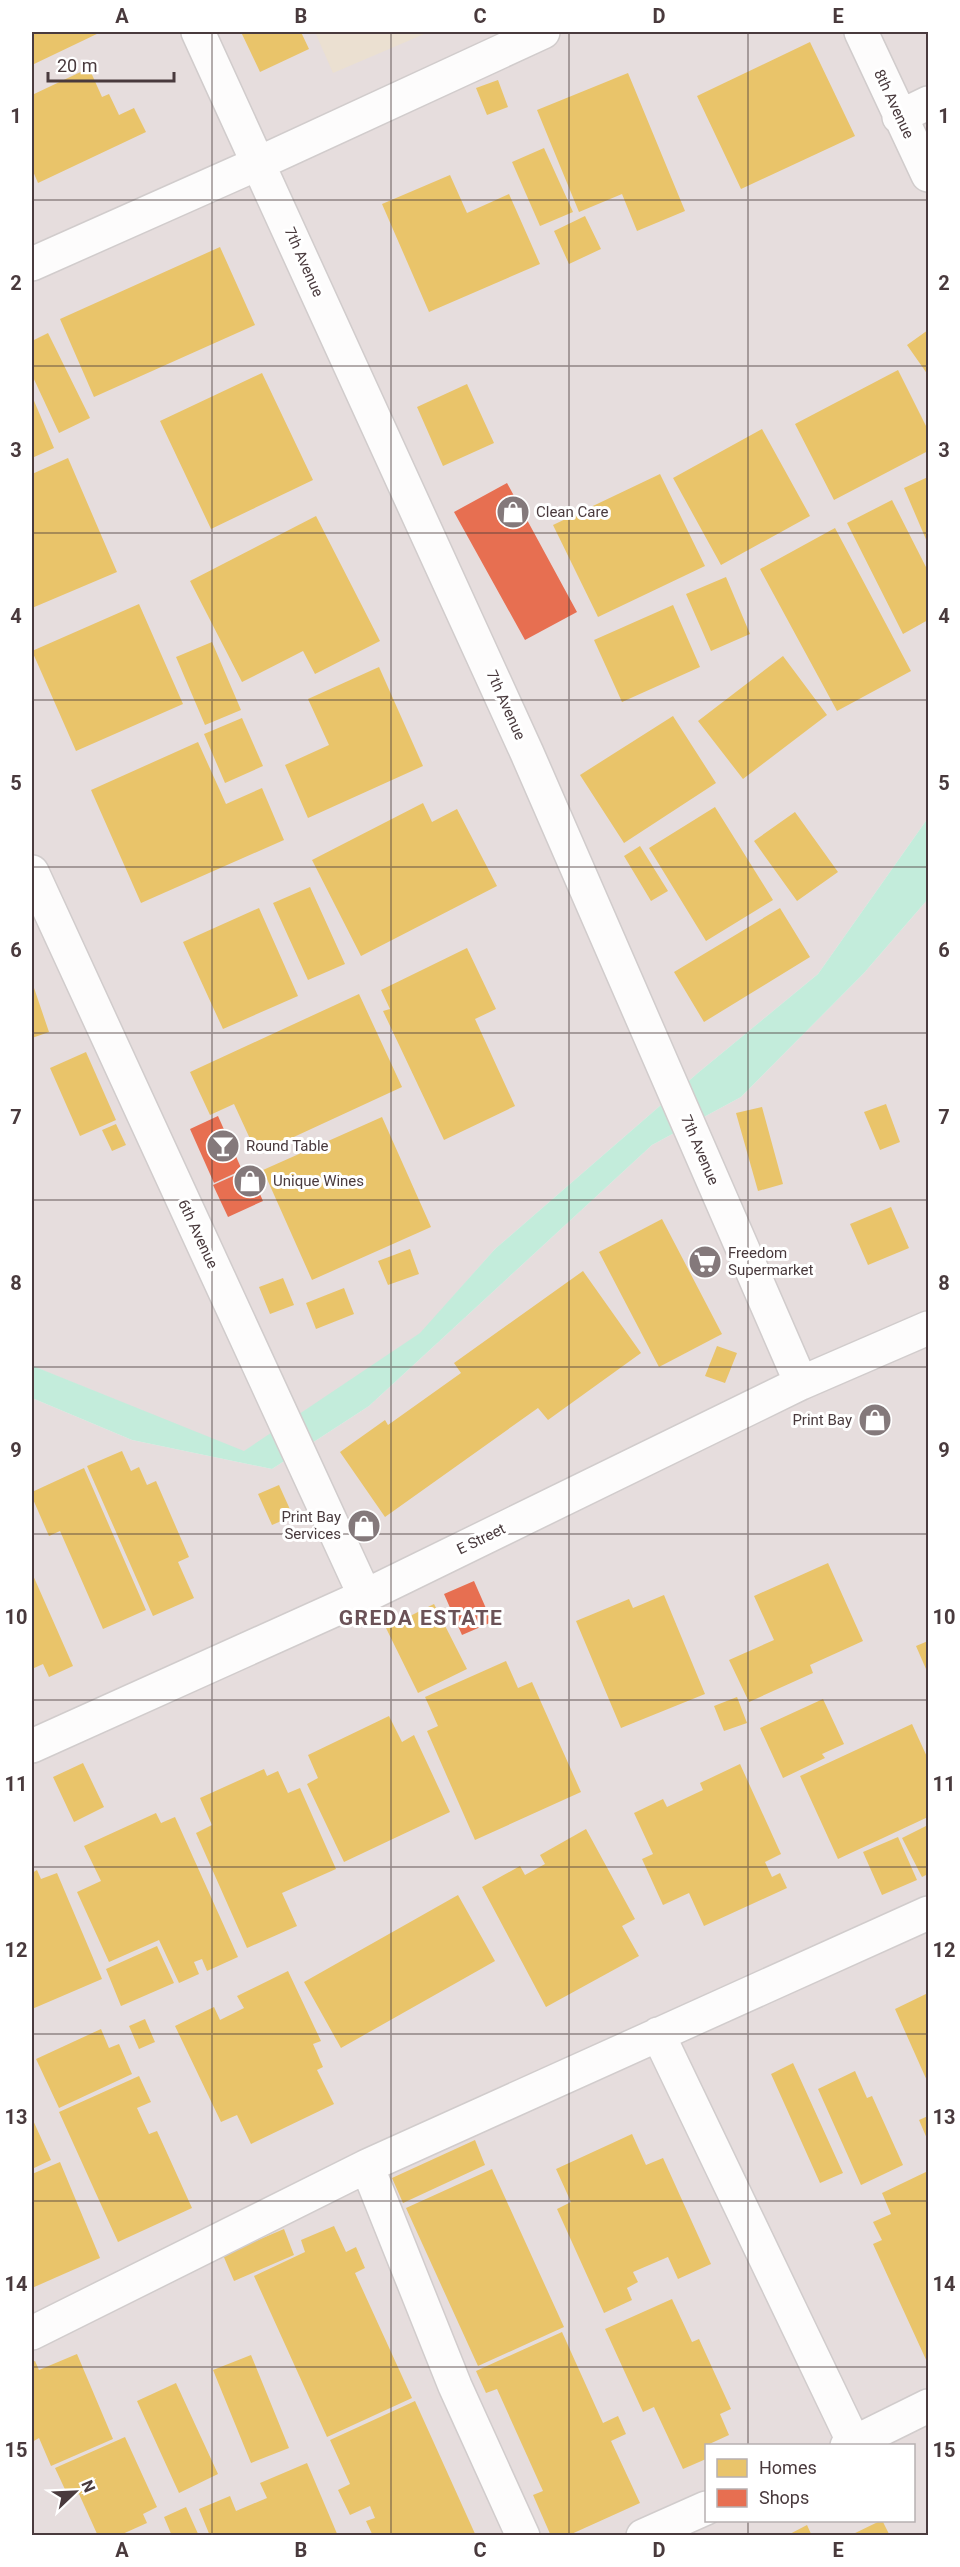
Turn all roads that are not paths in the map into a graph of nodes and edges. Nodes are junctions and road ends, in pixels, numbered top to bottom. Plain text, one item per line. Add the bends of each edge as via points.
1 (198, 32) edge
2 (543, 32) edge
3 (861, 32) edge
4 (928, 103) edge
5 (899, 117) junction
6 (259, 164) junction
7 (928, 175) edge
8 (32, 264) edge
9 (32, 872) edge
10 (928, 1328) edge
11 (801, 1383) junction
12 (365, 1596) junction
13 (32, 1746) edge
14 (928, 1913) edge
15 (658, 2034) junction
16 (367, 2166) junction
17 (32, 2333) edge
18 (928, 2406) edge
19 (850, 2444) edge
20 (705, 2508) edge
21 (523, 2535) edge
22 (643, 2535) edge

1 - 6 street, 7th Avenue
2 - 6 street
3 - 5 street, 8th Avenue
4 - 5 street
5 - 7 street, 8th Avenue
6 - 8 street
6 - 11 street, 7th Avenue via 528,753
9 - 12 street, 6th Avenue
10 - 11 street, E Street
11 - 12 street, E Street
12 - 13 street, E Street
14 - 15 street
15 - 16 street
15 - 19 street
16 - 17 street
16 - 21 street via 454,2386
18 - 19 street
20 - 22 street

